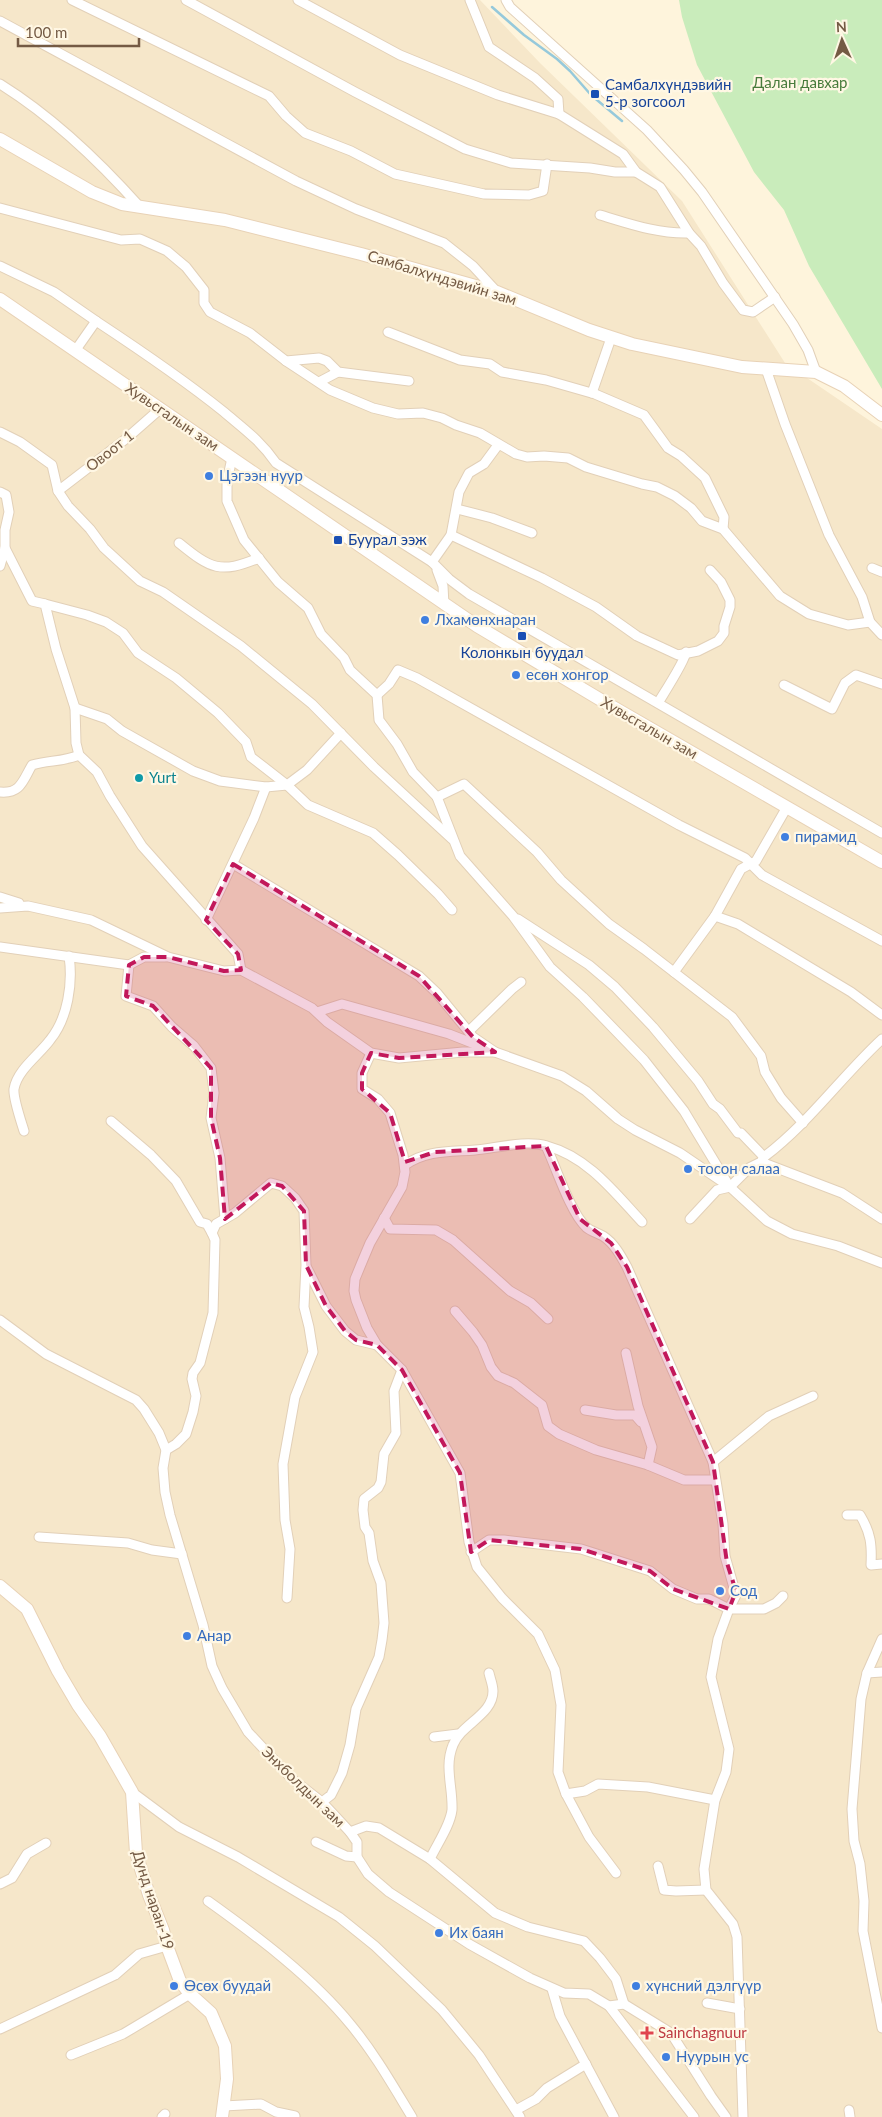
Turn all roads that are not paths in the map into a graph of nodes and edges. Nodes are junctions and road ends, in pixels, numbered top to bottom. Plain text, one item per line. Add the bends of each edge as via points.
1 (72, 0) edge
2 (186, 0) edge
3 (298, 0) edge
4 (464, 0) edge
5 (470, 0) edge
6 (475, 0) edge
7 (506, 0) edge
8 (0, 21) edge
9 (0, 84) edge
10 (559, 114) junction
11 (0, 139) edge
12 (547, 164) junction
13 (636, 172) junction
14 (140, 207) junction
15 (0, 208) edge
16 (600, 215) dead end
17 (689, 233) junction
18 (0, 266) edge
19 (497, 292) junction
20 (0, 298) edge
21 (776, 298) junction
22 (96, 321) junction
23 (388, 332) dead end
24 (611, 338) junction
25 (75, 351) junction
26 (286, 361) junction
27 (766, 369) junction
28 (338, 372) junction
29 (816, 372) junction
30 (409, 381) dead end
31 (319, 382) junction
32 (592, 393) junction
33 (160, 409) junction
34 (882, 415) edge
35 (0, 432) edge
36 (498, 445) junction
37 (232, 458) junction
38 (58, 491) junction
39 (0, 492) edge
40 (457, 509) junction
41 (723, 528) junction
42 (532, 533) dead end
43 (451, 535) junction
44 (180, 543) dead end
45 (3, 544) edge
46 (259, 558) junction
47 (432, 562) junction
48 (0, 566) edge
49 (872, 568) dead end
50 (710, 570) dead end
51 (882, 572) edge
52 (45, 604) junction
53 (444, 605) junction
54 (870, 622) junction
55 (882, 635) edge
56 (686, 652) junction
57 (882, 684) edge
58 (784, 685) dead end
59 (377, 695) junction
60 (658, 703) junction
61 (75, 708) junction
62 (341, 733) junction
63 (79, 755) junction
64 (287, 785) junction
65 (266, 786) junction
66 (0, 792) edge
67 (437, 797) junction
68 (787, 807) junction
69 (882, 832) edge
70 (452, 840) junction
71 (882, 862) edge
72 (233, 864) junction
73 (750, 864) junction
74 (0, 897) edge
75 (28, 906) junction
76 (0, 908) edge
77 (452, 910) dead end
78 (513, 916) junction
79 (715, 916) junction
80 (206, 920) junction
81 (882, 941) edge
82 (0, 947) edge
83 (69, 956) junction
84 (168, 957) junction
85 (129, 965) junction
86 (241, 970) junction
87 (674, 972) junction
88 (521, 982) dead end
89 (317, 1012) junction
90 (882, 1015) edge
91 (469, 1031) junction
92 (882, 1039) edge
93 (495, 1052) junction
94 (371, 1053) junction
95 (111, 1121) dead end
96 (803, 1123) junction
97 (24, 1131) dead end
98 (546, 1146) junction
99 (762, 1159) junction
100 (405, 1166) junction
101 (730, 1187) junction
102 (384, 1218) junction
103 (225, 1219) junction
104 (690, 1219) dead end
105 (882, 1219) edge
106 (642, 1222) dead end
107 (212, 1233) junction
108 (882, 1263) edge
109 (306, 1265) junction
110 (455, 1311) dead end
111 (548, 1319) dead end
112 (0, 1320) edge
113 (377, 1345) junction
114 (626, 1353) dead end
115 (402, 1370) junction
116 (814, 1396) dead end
117 (585, 1410) dead end
118 (645, 1426) junction
119 (166, 1450) junction
120 (713, 1462) junction
121 (648, 1464) junction
122 (714, 1480) junction
123 (847, 1515) dead end
124 (39, 1537) dead end
125 (471, 1552) junction
126 (182, 1554) junction
127 (882, 1564) edge
128 (0, 1586) edge
129 (783, 1596) dead end
130 (287, 1598) dead end
131 (729, 1609) junction
132 (882, 1638) edge
133 (882, 1672) edge
134 (489, 1673) dead end
135 (867, 1673) junction
136 (458, 1734) junction
137 (434, 1737) dead end
138 (132, 1792) junction
139 (566, 1794) junction
140 (715, 1800) junction
141 (322, 1802) junction
142 (350, 1832) junction
143 (316, 1842) dead end
144 (46, 1843) dead end
145 (357, 1857) junction
146 (430, 1859) junction
147 (658, 1866) dead end
148 (616, 1873) dead end
149 (0, 1884) edge
150 (706, 1890) junction
151 (208, 1901) dead end
152 (167, 1946) junction
153 (552, 1989) junction
154 (190, 1994) junction
155 (707, 2003) dead end
156 (624, 2004) junction
157 (609, 2006) junction
158 (740, 2009) junction
159 (882, 2028) edge
160 (0, 2029) edge
161 (70, 2055) dead end
162 (586, 2064) junction
163 (223, 2112) edge
164 (518, 2113) edge
165 (295, 2116) dead end
166 (412, 2117) edge
167 (614, 2117) edge
168 (694, 2117) edge
169 (726, 2117) edge
170 (743, 2117) edge

1 - 12 street via 268,96 305,133 351,151 395,174 484,194 529,195 543,191
2 - 12 street via 465,149 511,163
3 - 10 street via 400,55
4 - 5 street
5 - 6 street
5 - 10 street via 489,47 558,99
7 - 21 street via 647,130 674,159 702,192
8 - 19 street via 296,181 356,209 444,243 473,266
9 - 14 street via 26,100 103,167
10 - 13 street via 624,154
11 - 14 street, Самбалхүндэвийн зам via 92,192 122,204
12 - 13 street
13 - 17 street via 660,187
14 - 19 street, Самбалхүндэвийн зам via 212,218 277,233
15 - 26 street via 121,240 140,239 167,251 186,267 204,290 204,303 210,312 250,333
16 - 17 street via 652,230
17 - 21 street via 743,310 753,312
18 - 22 street via 54,292
19 - 24 street, Самбалхүндэвийн зам
20 - 25 street, Хувьсгалын зам
21 - 29 street via 808,350
22 - 25 street
22 - 47 street via 211,402 264,446 276,463
23 - 32 street via 460,360 490,364 502,372
24 - 27 street, Самбалхүндэвийн зам via 735,366
24 - 32 street
25 - 33 street, Хувьсгалын зам
26 - 28 street via 319,358
26 - 31 street
27 - 29 street, Самбалхүндэвийн зам
27 - 54 street via 813,498 862,597
28 - 30 street
28 - 31 street
29 - 34 street, Самбалхүндэвийн зам via 844,386
31 - 36 street via 330,390 374,408 442,418 480,433
32 - 41 street via 644,415 668,448 705,478 724,518
33 - 37 street, Хувьсгалын зам
33 - 38 street, Овоот 1
35 - 38 street via 52,465
36 - 40 street via 484,464 469,473 459,492
36 - 41 street via 527,457 568,458 601,472 657,487 691,508 702,521
37 - 46 street via 227,481 228,506 244,540
37 - 53 street, Хувьсгалын зам
38 - 62 street via 104,548 140,581 163,592 241,646 312,704
39 - 45 street via 6,495 9,512
40 - 42 street
40 - 43 street
41 - 54 street via 780,596 809,614 848,625
43 - 47 street
43 - 56 street via 596,607 637,636 678,655
44 - 46 street via 199,559 222,568 237,567
45 - 48 street
45 - 52 street via 32,601
46 - 59 street via 278,582 308,608 321,634 344,658 350,670
47 - 53 street via 442,580
47 - 60 street via 469,594
49 - 51 street
50 - 56 street via 730,600 724,633 718,641
52 - 61 street
52 - 64 street via 88,615 123,633 138,653 176,678 218,713 246,742 251,757
53 - 68 street, Хувьсгалын зам via 518,652
54 - 55 street
56 - 60 street
57 - 58 street via 856,675 845,683 832,709
59 - 67 street via 379,720 413,772
59 - 73 street via 398,670 417,678 745,858
60 - 69 street
61 - 63 street
61 - 65 street via 107,719 122,731 193,771 220,781
62 - 64 street via 307,770
62 - 70 street
63 - 66 street via 65,761 32,765 17,790
63 - 80 street via 97,772 142,846
64 - 65 street
64 - 77 street via 308,805 372,833
65 - 72 street
67 - 70 street
67 - 87 street via 464,784 608,924
68 - 71 street, Хувьсгалын зам
68 - 73 street via 756,861
70 - 78 street via 460,856
72 - 80 street
72 - 91 street via 419,976
73 - 79 street via 742,869
73 - 81 street via 780,886
74 - 75 street
75 - 76 street
75 - 84 street via 91,920
78 - 99 street via 589,965 615,988 653,1027 713,1104 720,1108
78 - 101 street via 550,967 584,997 644,1060 684,1111
79 - 87 street
79 - 90 street via 738,924
80 - 86 street via 238,954
82 - 83 street
83 - 85 street
83 - 97 street via 64,1016 50,1041 24,1068 14,1090
84 - 85 street via 144,957
84 - 86 street via 224,971
85 - 103 street via 126,996 153,1006 194,1046 211,1068 214,1093 211,1118 220,1158
86 - 89 street
87 - 96 street via 732,1017 761,1056 765,1072 781,1098
88 - 91 street
89 - 93 street via 342,1004 449,1034
89 - 94 street
91 - 93 street
92 - 96 street via 854,1064
93 - 94 street via 399,1058
93 - 101 street via 562,1076 586,1091 618,1119
94 - 100 street via 362,1073 362,1089 378,1099 390,1113
95 - 107 street via 151,1154 176,1181 200,1222 207,1224
96 - 99 street
98 - 100 street via 435,1152 415,1158
98 - 106 street via 587,1166
98 - 120 street via 563,1187 586,1228 611,1243 627,1267
99 - 101 street
99 - 105 street via 842,1193
100 - 102 street via 402,1187
101 - 104 street via 717,1190
101 - 108 street via 767,1221 792,1234 838,1246
102 - 111 street via 390,1229 436,1230 453,1240 510,1291 531,1303
102 - 113 street via 355,1279 354,1291 367,1328
103 - 107 street via 216,1224
103 - 109 street via 271,1183 282,1186 304,1211
107 - 119 street via 215,1240 213,1313 200,1362 193,1373 196,1396 193,1412 186,1434
109 - 113 street via 326,1306 345,1331 356,1340
109 - 130 street via 304,1307 313,1352 295,1397 282,1475 290,1549
110 - 121 street via 482,1345 498,1376 514,1383 542,1405 548,1426 596,1450
112 - 119 street via 46,1354 136,1400 159,1433
113 - 115 street
114 - 118 street
115 - 125 street via 460,1473
115 - 141 street via 394,1391 396,1433 384,1454 381,1482 364,1499 363,1510 381,1583 384,1623 379,1657 356,1709 342,1773 331,1795
116 - 120 street via 769,1416
117 - 118 street via 635,1415
118 - 121 street via 652,1447
119 - 126 street, Энхболдын зам via 163,1468 165,1492
120 - 122 street
121 - 122 street via 684,1480
122 - 131 street via 727,1563 736,1591
123 - 127 street via 860,1516 868,1529 871,1565
124 - 126 street via 128,1543
125 - 131 street via 489,1540 581,1549 650,1571 673,1589 697,1599 709,1599
125 - 139 street via 488,1582 538,1634 555,1670 561,1705 558,1772
126 - 141 street, Энхболдын зам via 212,1666 222,1688 248,1732 291,1778
128 - 138 street, Дунд наран-19 via 27,1609 58,1671
129 - 131 street via 764,1609
131 - 140 street via 718,1639 711,1677 729,1749 726,1772
132 - 135 street
133 - 135 street
134 - 136 street via 493,1691 491,1703
135 - 159 street via 857,1730 852,1809 864,1901 863,1931
136 - 137 street
136 - 146 street via 448,1763 452,1812
138 - 152 street, Дунд наран-19 via 136,1853
138 - 164 street via 179,1827 238,1857 339,1917 375,1946 442,2010 479,2055
139 - 140 street via 585,1791 598,1784 648,1787
139 - 148 street via 589,1837
140 - 150 street via 704,1869
141 - 142 street, Энхболдын зам
142 - 145 street, Энхболдын зам via 357,1842
142 - 146 street via 366,1826 379,1828
143 - 145 street via 346,1856
144 - 149 street via 28,1854 12,1878
145 - 153 street, Энхболдын зам via 368,1874 414,1910
146 - 156 street via 496,1914 528,1927 584,1941 616,1979
147 - 150 street via 664,1890
150 - 158 street via 733,1924 737,1937
151 - 166 street via 298,1970 345,2018 375,2057
152 - 154 street, Дунд наран-19 via 180,1981
152 - 160 street via 140,1954 115,1975
153 - 157 street, Энхболдын зам via 590,1994
153 - 162 street via 560,2016
154 - 161 street via 123,2034
154 - 163 street, Дунд наран-19 via 211,2012 225,2046 227,2079
155 - 158 street
156 - 157 street
156 - 169 street via 671,2033
157 - 168 street, Энхболдын зам
158 - 170 street
162 - 164 street via 547,2088
162 - 167 street
163 - 165 street via 262,2104 276,2112

